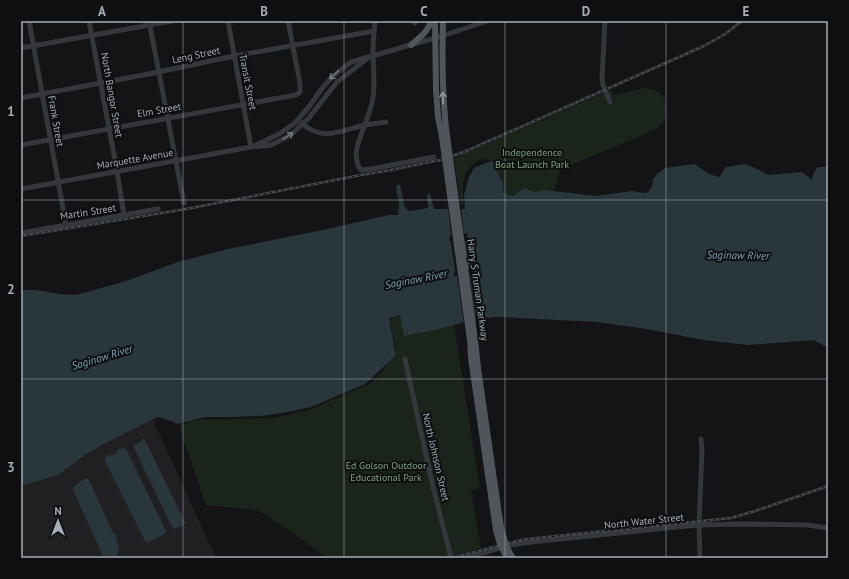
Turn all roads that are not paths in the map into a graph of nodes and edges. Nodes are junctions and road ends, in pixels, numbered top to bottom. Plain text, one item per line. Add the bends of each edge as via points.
1 (29, 21) edge
2 (89, 21) edge
3 (172, 21) edge
4 (228, 21) edge
5 (288, 21) edge
6 (375, 21) edge
7 (431, 21) edge
8 (435, 21) edge
9 (443, 21) edge
10 (487, 21) edge
11 (605, 21) edge
12 (150, 23) edge
13 (374, 31) junction
14 (92, 36) junction
15 (442, 36) junction
16 (435, 38) junction
17 (412, 45) junction
18 (34, 46) junction
19 (293, 46) junction
20 (21, 48) edge
21 (234, 56) junction
22 (371, 57) junction
23 (159, 72) junction
24 (101, 83) junction
25 (42, 94) junction
26 (21, 98) edge
27 (610, 102) dead end
28 (243, 104) junction
29 (167, 118) junction
30 (298, 119) junction
31 (386, 122) dead end
32 (304, 125) junction
33 (365, 125) junction
34 (109, 129) junction
35 (444, 137) junction
36 (50, 140) junction
37 (21, 145) edge
38 (251, 147) junction
39 (434, 158) dead end
40 (176, 161) junction
41 (117, 171) junction
42 (58, 182) junction
43 (21, 189) edge
44 (184, 203) dead end
45 (158, 209) dead end
46 (124, 215) junction
47 (66, 225) junction
48 (21, 233) edge
49 (405, 359) dead end
50 (701, 438) dead end
51 (699, 525) junction
52 (828, 528) edge
53 (498, 529) junction
54 (451, 558) edge
55 (465, 558) edge
56 (507, 558) edge
57 (513, 558) edge
58 (700, 558) edge

1 - 18 street, Frank Street
2 - 14 street, North Bangor Street
3 - 12 street
4 - 21 street, Transit Street
5 - 19 street
6 - 13 street
7 - 17 main road via 425,33
8 - 16 main road, Harry S Truman Parkway
9 - 15 main road, Harry S Truman Parkway
10 - 15 street, Marquette Avenue
11 - 27 street via 602,79
12 - 14 street
12 - 23 street
13 - 19 street, Leng Street
13 - 22 street
14 - 18 street
14 - 24 street, North Bangor Street
15 - 16 street, Marquette Avenue
35 -> 15 main road, Harry S Truman Parkway
16 - 17 street, Marquette Avenue
16 - 35 main road, Harry S Truman Parkway via 438,116
17 - 22 street, Marquette Avenue
18 - 20 street
18 - 25 street, Frank Street
19 - 21 street, Leng Street
19 - 28 street, Elm Street via 300,92 292,96
21 - 23 street, Leng Street
21 - 28 street, Transit Street
22 -> 30 street, Marquette Avenue via 351,62 336,73
22 - 32 street, Marquette Avenue via 337,82
22 - 33 street via 374,85
23 - 24 street, Leng Street
23 - 29 street
24 - 25 street, Leng Street
24 - 34 street, North Bangor Street
25 - 26 street, Leng Street
25 - 36 street, Frank Street
28 - 29 street, Elm Street
28 - 38 street, Transit Street
29 - 34 street, Elm Street
29 - 40 street
30 - 32 street
30 - 38 street, Marquette Avenue via 279,134
31 - 33 street
32 - 33 street via 312,131 329,134
38 -> 32 street, Marquette Avenue via 271,145
33 - 39 street via 356,151 361,170
34 - 36 street, Elm Street
34 - 41 street, North Bangor Street
35 - 53 main road, Harry S Truman Parkway, bridge via 478,368
36 - 37 street, Elm Street
36 - 42 street, Frank Street
38 - 40 street, Marquette Avenue
40 - 41 street, Marquette Avenue
40 - 44 street
41 - 42 street, Marquette Avenue
41 - 46 street, North Bangor Street
42 - 43 street, Marquette Avenue
42 - 47 street, Frank Street
45 - 46 street, Martin Street
46 - 47 street, Martin Street
47 - 48 street, Martin Street
49 - 54 street, North Johnson Street
50 - 51 street
51 - 52 street, North Water Street via 808,525
51 - 55 street, North Water Street via 531,542
51 - 58 street
53 - 56 main road, Harry S Truman Parkway, bridge via 500,544
53 - 57 main road, Harry S Truman Parkway, bridge

